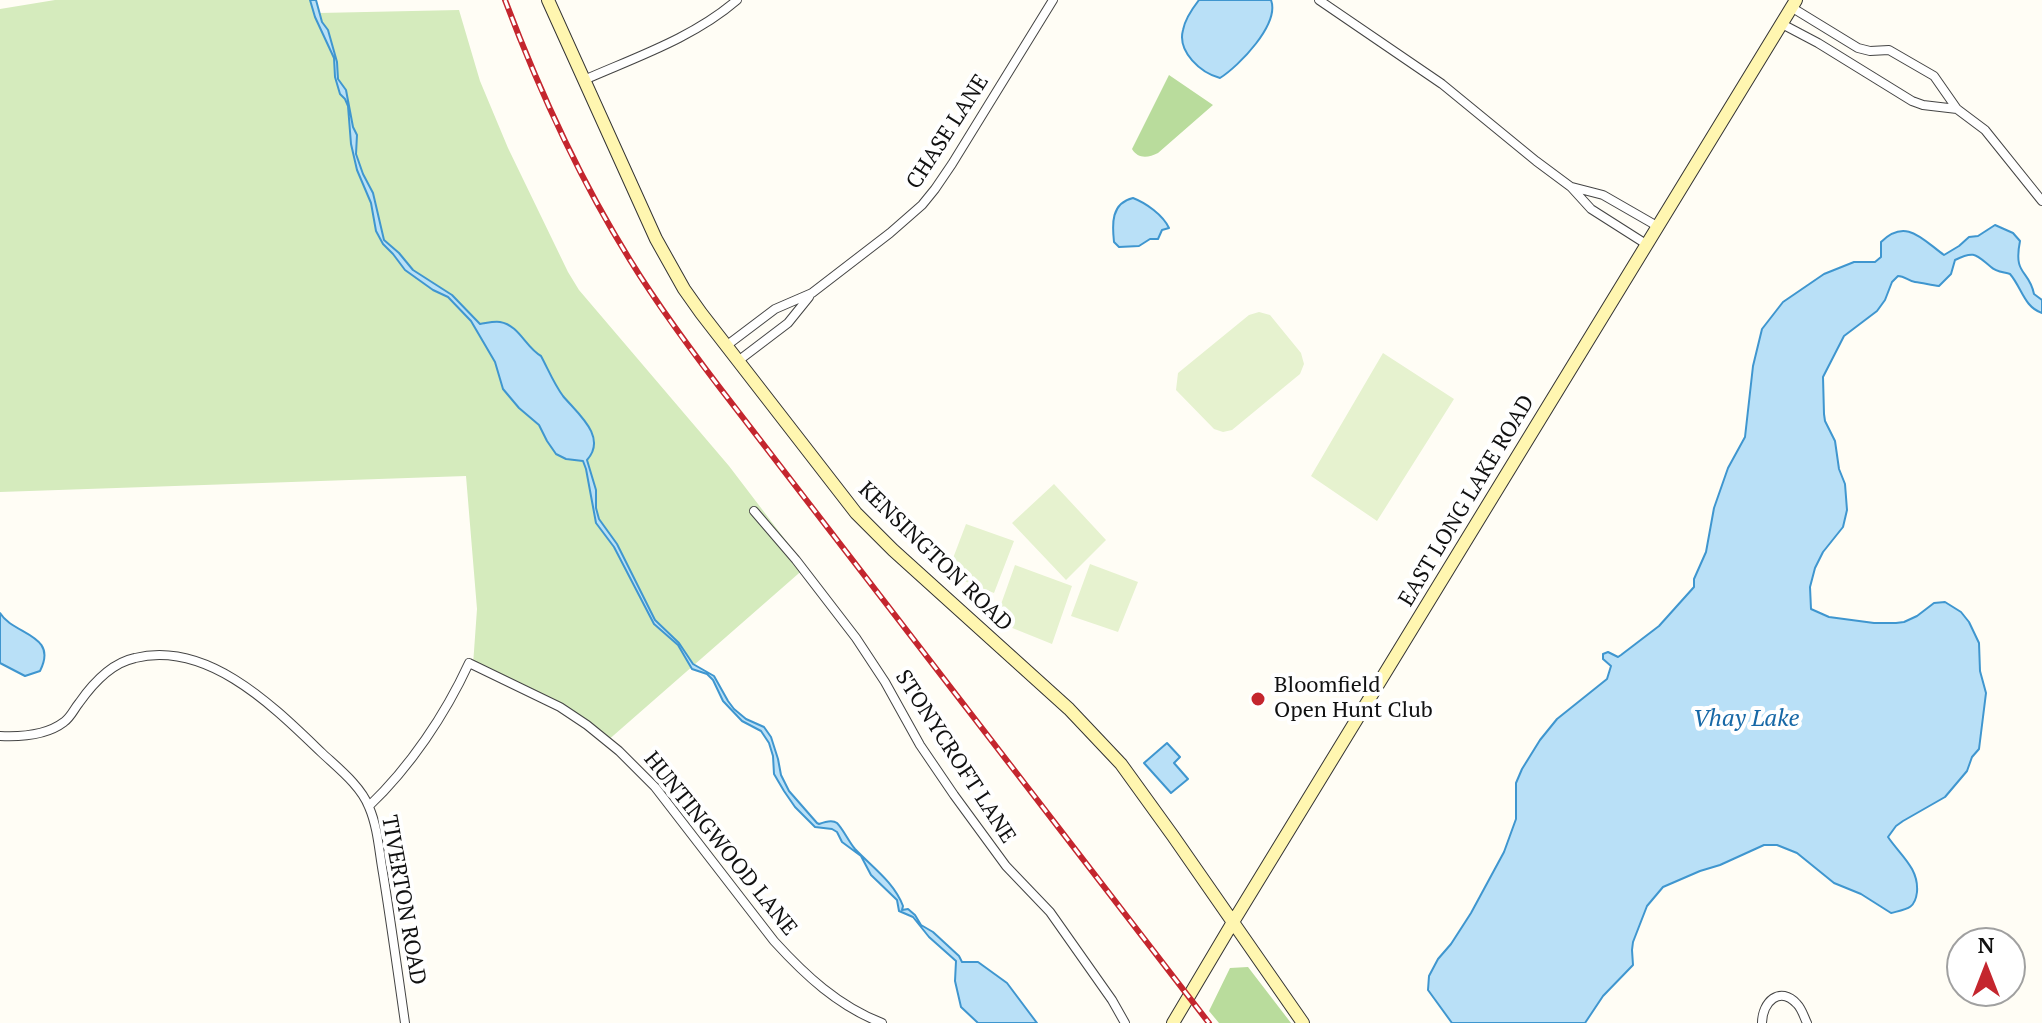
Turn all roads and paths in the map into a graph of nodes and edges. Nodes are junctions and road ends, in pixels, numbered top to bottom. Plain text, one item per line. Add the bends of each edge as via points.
1 (548, 0) edge
2 (737, 0) edge
3 (1053, 0) edge
4 (1319, 0) edge
5 (1794, 3) edge
6 (1782, 24) junction
7 (1827, 30) junction
8 (1818, 43) junction
9 (1858, 48) junction
10 (1849, 62) junction
11 (584, 80) junction
12 (1957, 109) junction
13 (1571, 187) junction
14 (2042, 201) edge
15 (1657, 226) junction
16 (1646, 244) junction
17 (812, 293) junction
18 (726, 346) junction
19 (738, 361) junction
20 (754, 511) dead end
21 (0, 736) edge
22 (369, 806) junction
23 (1233, 922) junction
24 (405, 1023) edge
25 (882, 1023) edge
26 (1125, 1023) edge
27 (1173, 1023) edge
28 (1303, 1023) edge
29 (1762, 1023) edge
30 (1807, 1023) edge

1 - 11 street, KENSINGTON ROAD
2 - 11 street via 677,39
3 - 17 street, CHASE LANE via 935,189 907,219
4 - 13 street via 1442,84
5 - 6 street, EAST LONG LAKE ROAD
5 - 7 street
6 - 8 street
6 - 15 street, EAST LONG LAKE ROAD
7 - 8 street
7 - 9 street
8 - 10 street
9 - 10 street
9 - 12 street via 1889,50 1934,76
10 - 12 street via 1918,104
11 - 18 street, KENSINGTON ROAD via 668,262
12 - 14 street via 1985,130
13 - 15 street via 1603,195
13 - 16 street via 1591,209
15 - 16 street, EAST LONG LAKE ROAD
16 - 23 street, EAST LONG LAKE ROAD
17 - 18 street, CHASE LANE via 775,309
17 - 19 street, CHASE LANE via 788,323
18 - 19 street, KENSINGTON ROAD
19 - 23 street, KENSINGTON ROAD via 856,513 1069,709 1121,764
20 - 26 street, STONYCROFT LANE via 856,638 954,795 1006,866 1050,912
21 - 22 street, TIVERTON ROAD via 59,725 121,662 150,655 184,657 215,669 272,705 346,776
22 - 24 street, TIVERTON ROAD
22 - 25 street, HUNTINGWOOD LANE via 421,743 469,663 560,707 619,751 655,787 794,962 837,999
23 - 27 street, EAST LONG LAKE ROAD
23 - 28 street, KENSINGTON ROAD
29 - 30 street via 1767,1002 1783,996 1800,1007

